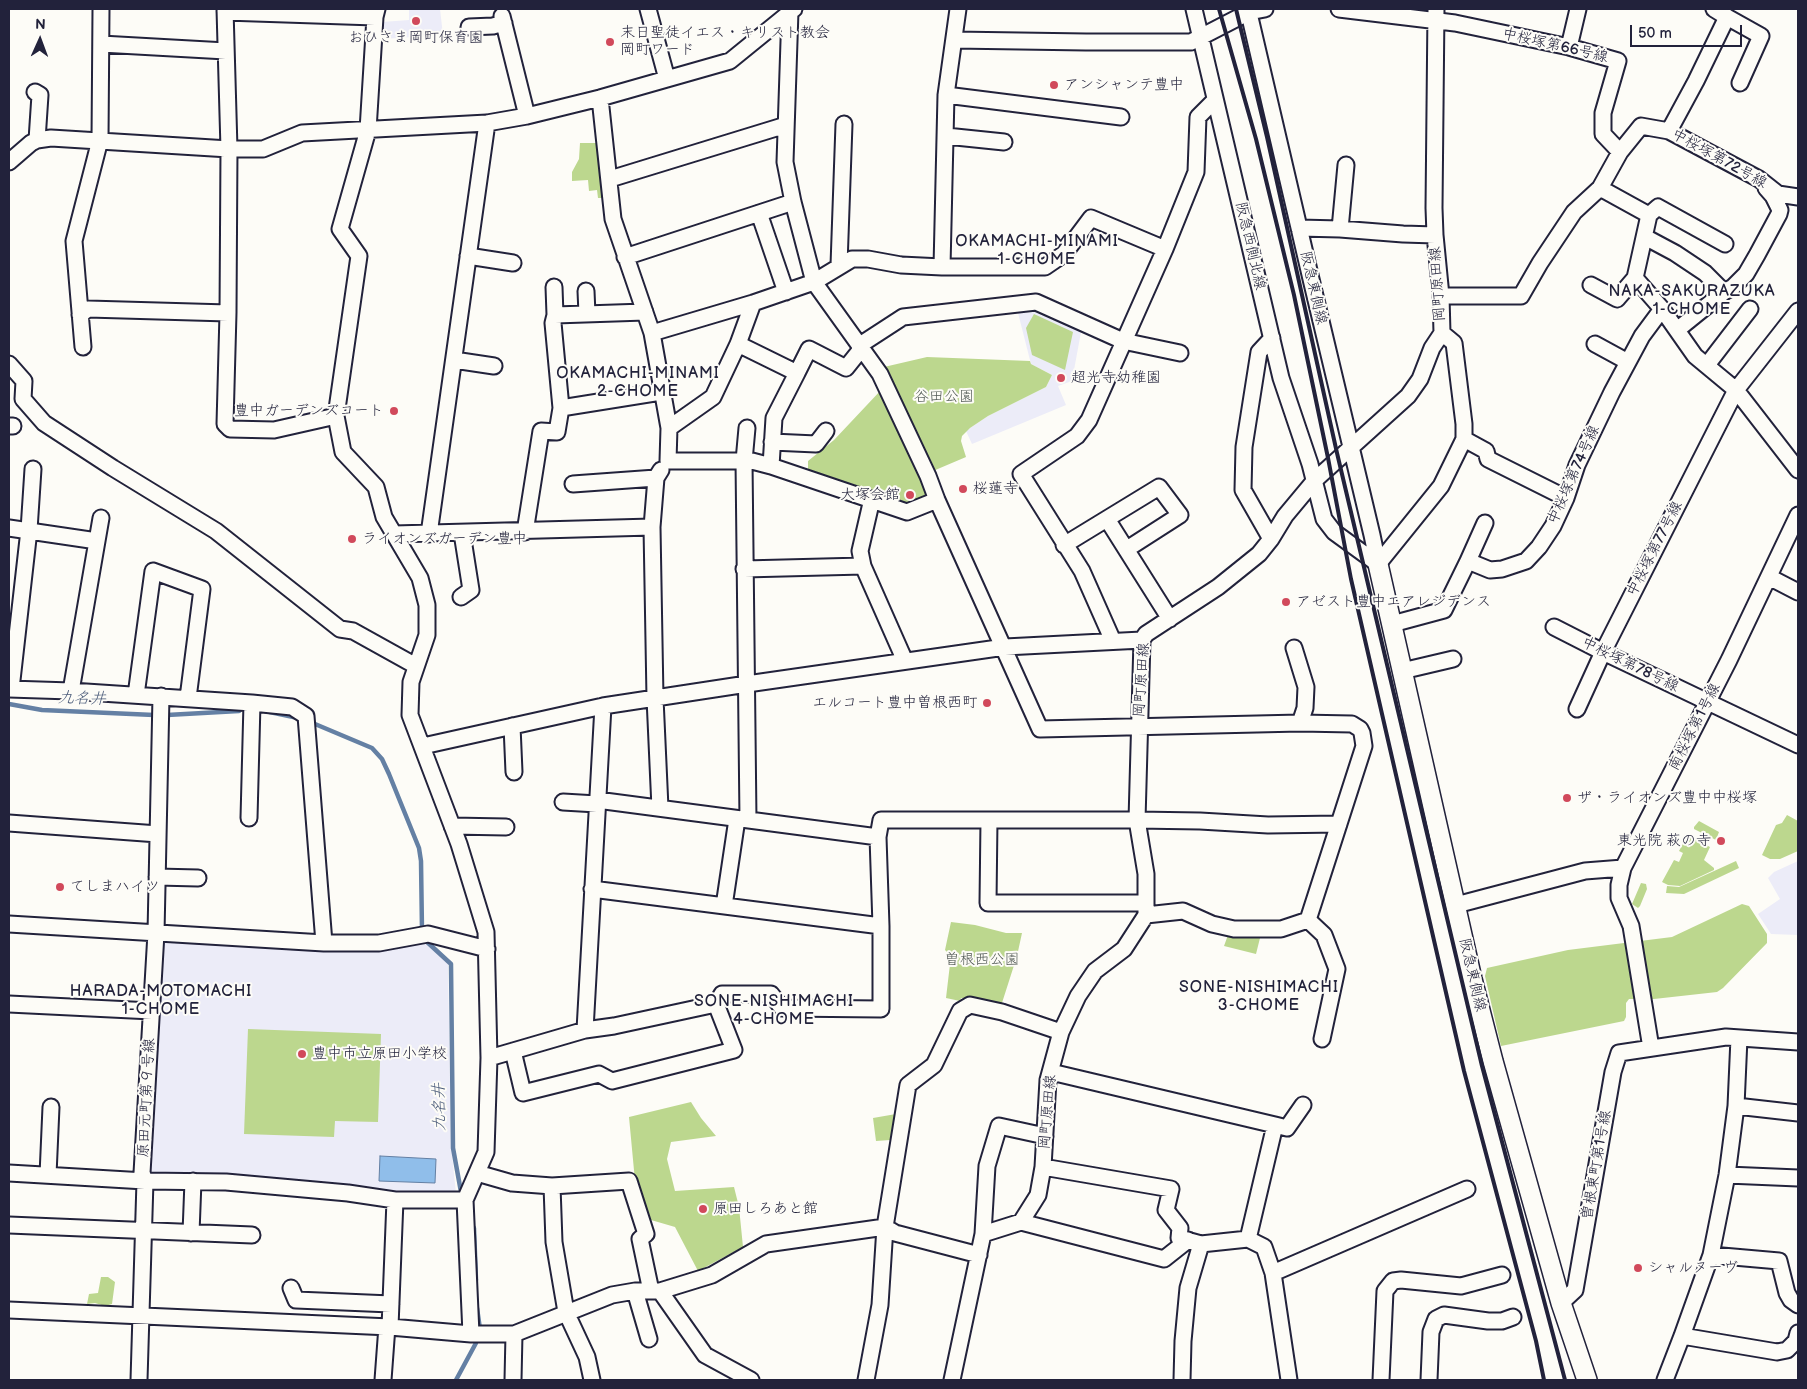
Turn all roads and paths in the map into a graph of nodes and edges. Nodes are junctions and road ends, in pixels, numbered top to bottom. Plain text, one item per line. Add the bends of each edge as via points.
1 (101, 9) edge
2 (648, 9) edge
3 (958, 9) edge
4 (1194, 9) edge
5 (1265, 9) edge
6 (1344, 9) edge
7 (1578, 9) edge
8 (1714, 9) edge
9 (225, 10) edge
10 (792, 10) edge
11 (1248, 10) edge
12 (297, 12) edge
13 (376, 13) edge
14 (1436, 14) edge
15 (1727, 17) junction
16 (469, 27) dead end
17 (1201, 36) junction
18 (954, 40) junction
19 (101, 44) junction
20 (1569, 47) junction
21 (226, 51) junction
22 (667, 79) junction
23 (1740, 83) dead end
24 (35, 92) dead end
25 (946, 95) junction
26 (600, 98) junction
27 (1215, 100) junction
28 (527, 116) junction
29 (1121, 117) dead end
30 (487, 123) junction
31 (844, 124) dead end
32 (786, 125) junction
33 (368, 130) junction
34 (1669, 130) junction
35 (946, 136) junction
36 (37, 140) junction
37 (100, 140) junction
38 (1004, 142) dead end
39 (229, 149) junction
40 (1620, 152) junction
41 (9, 162) edge
42 (1346, 165) dead end
43 (610, 179) junction
44 (1759, 179) junction
45 (1600, 188) junction
46 (1798, 197) edge
47 (793, 202) junction
48 (760, 213) junction
49 (1649, 215) junction
50 (1299, 228) junction
51 (1340, 229) junction
52 (1435, 235) junction
53 (1644, 237) junction
54 (1725, 244) dead end
55 (1165, 249) junction
56 (468, 256) junction
57 (625, 257) junction
58 (513, 263) dead end
59 (839, 265) junction
60 (942, 267) junction
61 (1635, 278) junction
62 (814, 282) junction
63 (1591, 285) dead end
64 (554, 287) dead end
65 (586, 291) dead end
66 (786, 292) junction
67 (1724, 292) junction
68 (1441, 296) junction
69 (754, 303) junction
70 (1662, 308) junction
71 (1750, 309) dead end
72 (1798, 311) edge
73 (645, 312) junction
74 (228, 313) junction
75 (587, 314) junction
76 (80, 315) junction
77 (555, 315) junction
78 (1678, 330) junction
79 (1442, 333) junction
80 (652, 334) junction
81 (1272, 338) junction
82 (1123, 341) junction
83 (738, 344) junction
84 (1595, 344) dead end
85 (83, 348) dead end
86 (861, 348) junction
87 (1180, 353) dead end
88 (454, 360) junction
89 (1628, 362) junction
90 (9, 364) edge
91 (1707, 365) junction
92 (494, 366) dead end
93 (797, 373) junction
94 (1736, 390) junction
95 (661, 392) junction
96 (561, 408) junction
97 (336, 416) junction
98 (669, 428) junction
99 (747, 428) dead end
100 (826, 431) dead end
101 (1464, 439) junction
102 (772, 442) junction
103 (1351, 447) junction
104 (744, 461) junction
105 (668, 462) junction
106 (771, 466) junction
107 (33, 469) dead end
108 (1798, 470) edge
109 (656, 478) junction
110 (1315, 480) junction
111 (573, 484) dead end
112 (1566, 498) junction
113 (872, 499) junction
114 (937, 500) junction
115 (1798, 514) edge
116 (101, 518) dead end
117 (1107, 519) junction
118 (1485, 523) dead end
119 (652, 527) junction
120 (9, 528) edge
121 (28, 530) junction
122 (525, 532) junction
123 (462, 533) junction
124 (394, 534) junction
125 (429, 534) junction
126 (1271, 539) junction
127 (97, 541) junction
128 (1064, 545) junction
129 (1126, 550) junction
130 (1468, 561) junction
131 (1378, 564) junction
132 (863, 566) junction
133 (744, 569) junction
134 (1769, 577) junction
135 (1798, 592) edge
136 (461, 597) dead end
137 (1170, 619) junction
138 (1392, 624) junction
139 (1554, 627) dead end
140 (1142, 640) junction
141 (1113, 641) junction
142 (1005, 648) junction
143 (1294, 648) dead end
144 (1603, 652) junction
145 (1453, 659) dead end
146 (905, 661) junction
147 (416, 666) junction
148 (1402, 671) junction
149 (747, 684) junction
150 (10, 689) edge
151 (71, 691) junction
152 (136, 695) junction
153 (161, 696) junction
154 (188, 698) junction
155 (655, 698) junction
156 (1707, 702) junction
157 (252, 703) junction
158 (603, 706) junction
159 (1577, 709) dead end
160 (1300, 723) junction
161 (512, 726) junction
162 (1139, 726) junction
163 (1798, 745) edge
164 (423, 746) junction
165 (514, 772) dead end
166 (563, 802) dead end
167 (597, 802) junction
168 (660, 808) junction
169 (249, 818) dead end
170 (743, 820) junction
171 (989, 820) junction
172 (1137, 820) junction
173 (9, 823) edge
174 (1338, 824) junction
175 (452, 826) junction
176 (506, 828) dead end
177 (158, 834) junction
178 (878, 838) junction
179 (1623, 868) junction
180 (157, 877) junction
181 (198, 878) dead end
182 (592, 890) junction
183 (724, 906) junction
184 (1456, 906) junction
185 (1146, 909) junction
186 (1308, 920) junction
187 (9, 924) edge
188 (881, 926) junction
189 (156, 933) junction
190 (324, 943) junction
191 (487, 949) junction
192 (9, 1004) edge
193 (716, 1004) junction
194 (152, 1011) junction
195 (584, 1030) junction
196 (1061, 1032) junction
197 (1739, 1038) junction
198 (1322, 1039) dead end
199 (1798, 1042) edge
200 (1651, 1048) junction
201 (512, 1051) junction
202 (489, 1058) junction
203 (1051, 1072) junction
204 (1303, 1104) dead end
205 (1736, 1106) junction
206 (51, 1107) dead end
207 (1798, 1113) edge
208 (1275, 1125) junction
209 (1045, 1136) junction
210 (1043, 1167) junction
211 (9, 1173) edge
212 (477, 1173) junction
213 (48, 1175) junction
214 (1728, 1175) junction
215 (1798, 1178) edge
216 (145, 1181) junction
217 (193, 1181) junction
218 (552, 1186) junction
219 (1467, 1189) dead end
220 (394, 1200) junction
221 (465, 1200) junction
222 (1021, 1222) junction
223 (9, 1225) edge
224 (885, 1227) junction
225 (143, 1230) junction
226 (192, 1233) junction
227 (983, 1234) junction
228 (252, 1235) dead end
229 (1248, 1239) junction
230 (1194, 1242) junction
231 (979, 1255) junction
232 (1711, 1255) junction
233 (1273, 1273) junction
234 (1502, 1275) dead end
235 (291, 1288) dead end
236 (635, 1291) junction
237 (656, 1291) junction
238 (1561, 1303) junction
239 (391, 1304) junction
240 (1798, 1305) edge
241 (9, 1310) edge
242 (566, 1312) junction
243 (141, 1317) junction
244 (1513, 1317) dead end
245 (388, 1326) junction
246 (1798, 1333) edge
247 (471, 1334) junction
248 (514, 1334) junction
249 (1682, 1336) junction
250 (649, 1338) dead end
251 (726, 1374) edge
252 (139, 1380) edge
253 (383, 1380) edge
254 (513, 1380) edge
255 (592, 1380) edge
256 (751, 1380) edge
257 (866, 1380) edge
258 (952, 1380) edge
259 (1182, 1380) edge
260 (1288, 1380) edge
261 (1381, 1380) edge
262 (1429, 1380) edge
263 (1587, 1380) edge
264 (1664, 1380) edge

1 - 19 street
2 - 22 street
3 - 18 street
4 - 17 street, 阪急西側北線
5 - 11 street
6 - 14 street, 中桜塚第66号線
7 - 20 street
8 - 15 street
9 - 12 street
9 - 21 street
10 - 22 street via 730,61
10 - 32 street
11 - 17 street
11 - 50 street, 阪急東側線
12 - 13 street
13 - 33 street
14 - 20 street, 中桜塚第66号線
14 - 52 street, 岡町原田線
15 - 23 street via 1761,36
15 - 34 street
16 - 28 street via 493,26 503,20
17 - 18 street via 1191,42
17 - 27 street, 阪急西側北線
18 - 25 street
19 - 21 street
19 - 37 street
20 - 40 street, 中桜塚第66号線 via 1618,61 1604,113 1603,134
21 - 39 street
22 - 26 street
24 - 36 street via 40,94
25 - 29 street
25 - 35 street
26 - 28 street
26 - 43 street
27 - 55 street via 1198,117 1196,172
27 - 81 street, 阪急西側北線
28 - 30 street
30 - 33 street
30 - 56 street
31 - 59 street
32 - 43 street
32 - 47 street via 784,162
33 - 39 street via 302,133 263,149
33 - 97 street via 340,230 359,256
34 - 40 street, 中桜塚第72号線 via 1641,126
34 - 44 street, 中桜塚第72号線
35 - 38 street
35 - 60 street
36 - 37 street
36 - 41 street
37 - 39 street
37 - 76 street via 74,241
39 - 74 street
40 - 45 street
42 - 51 street
43 - 57 street via 613,219
44 - 46 street, 中桜塚第72号線 via 1778,194
44 - 67 street via 1779,206 1779,214 1746,274
45 - 49 street
45 - 68 street via 1574,212 1521,296
47 - 48 street
47 - 62 street
48 - 57 street
48 - 66 street
49 - 53 street
49 - 54 street via 1658,207
50 - 51 street
50 - 103 street, 阪急東側線
51 - 52 street
52 - 68 street, 岡町原田線
53 - 61 street
53 - 67 street via 1705,273
55 - 60 street via 1091,218 1064,254 1045,267
55 - 82 street
56 - 58 street
56 - 88 street
57 - 73 street
59 - 60 street via 860,258
59 - 62 street
61 - 63 street via 1617,300
61 - 70 street
62 - 66 street
62 - 86 street
64 - 77 street
65 - 75 street
66 - 69 street
67 - 78 street
68 - 79 street, 岡町原田線
69 - 80 street
69 - 83 street
70 - 78 street
70 - 89 street, 中桜塚第74号線
71 - 91 street
72 - 94 street, 中桜塚第77号線
73 - 75 street
73 - 80 street
74 - 76 street via 88,309
74 - 97 street via 225,424 230,429 274,430
75 - 77 street
76 - 85 street
77 - 96 street via 553,323
78 - 91 street via 1696,356
79 - 101 street via 1454,343
79 - 103 street, 岡町原田線 via 1408,396
80 - 95 street
81 - 110 street, 阪急西側北線 via 1281,378
81 - 126 street via 1259,352 1244,447 1243,490
82 - 86 street via 1036,302 903,317 863,343
82 - 87 street
82 - 128 street via 1089,420 1077,436 1021,474
83 - 93 street
83 - 98 street via 713,397
84 - 89 street
86 - 93 street via 846,368 809,349
86 - 114 street via 880,374
88 - 92 street
88 - 125 street
89 - 112 street, 中桜塚第74号線 via 1577,465
90 - 147 street via 24,381 23,399 44,423 216,531 340,629 353,632
91 - 94 street
93 - 102 street via 774,418
94 - 108 street
94 - 144 street, 中桜塚第77号線
95 - 96 street
95 - 98 street
96 - 122 street via 556,432 541,431
97 - 124 street via 344,452 376,487 384,516
98 - 105 street
99 - 104 street
100 - 102 street via 816,444
101 - 112 street via 1486,452 1488,459
101 - 131 street via 1440,486
102 - 106 street
103 - 110 street, 岡町原田線
103 - 131 street, 阪急東側線
104 - 105 street
104 - 106 street
104 - 133 street
105 - 109 street
106 - 113 street
107 - 121 street
109 - 111 street
109 - 119 street
110 - 126 street, 岡町原田線 via 1285,516
110 - 131 street via 1324,518 1334,532
112 - 130 street, 中桜塚第74号線 via 1552,526 1526,561 1490,570
113 - 114 street via 907,512
113 - 132 street via 860,551
114 - 142 street
115 - 134 street, 南桜塚第1号線
116 - 127 street
117 - 128 street
117 - 129 street
117 - 129 street via 1159,487 1180,515
118 - 130 street
119 - 122 street
119 - 155 street
120 - 121 street
121 - 127 street
121 - 150 street
122 - 123 street
123 - 125 street
123 - 136 street via 471,590
124 - 125 street
124 - 147 street via 420,578 427,605 427,635
126 - 137 street, 岡町原田線 via 1259,554 1218,587
127 - 151 street
128 - 141 street via 1082,571
129 - 137 street
130 - 138 street via 1444,610
131 - 138 street, 阪急東側線
132 - 133 street
132 - 146 street
133 - 149 street
134 - 135 street
134 - 156 street, 南桜塚第1号線
137 - 140 street, 岡町原田線
138 - 148 street, 阪急東側線
139 - 144 street, 中桜塚第78号線
140 - 141 street
140 - 162 street, 岡町原田線
141 - 142 street
142 - 146 street
142 - 162 street via 1040,729
143 - 160 street via 1306,687
144 - 156 street, 中桜塚第78号線
144 - 159 street, 中桜塚第77号線
145 - 148 street
146 - 149 street
147 - 164 street via 411,682 410,715
148 - 184 street, 阪急東側線
149 - 155 street
149 - 170 street
150 - 151 street
151 - 152 street
152 - 153 street
152 - 154 street via 153,572 202,589
153 - 154 street
153 - 177 street, 原田元町第９号線
154 - 157 street
155 - 158 street
155 - 168 street
156 - 163 street, 中桜塚第78号線
156 - 179 street, 南桜塚第1号線
157 - 169 street
157 - 190 street via 292,707 306,716
158 - 161 street
158 - 167 street
160 - 162 street
160 - 174 street via 1352,724 1362,733 1364,746
161 - 164 street
161 - 165 street
162 - 172 street, 岡町原田線
164 - 175 street
166 - 167 street
167 - 168 street
167 - 182 street
168 - 170 street
170 - 178 street
170 - 183 street
171 - 172 street
171 - 178 street via 881,820
171 - 185 street via 988,903
172 - 174 street via 1268,826
172 - 185 street, 岡町原田線 via 1146,874
173 - 177 street
174 - 186 street
175 - 176 street
175 - 191 street via 486,932
177 - 180 street, 原田元町第９号線
178 - 188 street
179 - 184 street via 1585,871
179 - 200 street, 南桜塚第1号線 via 1619,898 1631,926
180 - 181 street
180 - 189 street, 原田元町第９号線
182 - 183 street
182 - 195 street
183 - 188 street
184 - 238 street, 阪急東側線 via 1493,1061
185 - 186 street via 1183,911 1212,924 1234,929 1282,928
185 - 196 street, 岡町原田線 via 1124,949 1095,971 1078,996
186 - 198 street via 1324,936 1337,969
187 - 189 street
188 - 193 street via 882,1009 782,1008 771,994 722,994
189 - 190 street
189 - 194 street, 原田元町第９号線
190 - 191 street via 379,943 428,934
191 - 202 street
192 - 194 street
193 - 195 street
193 - 201 street via 734,1050 612,1081 599,1074 522,1093
194 - 216 street, 原田元町第９号線 via 142,1172
195 - 201 street
196 - 203 street, 岡町原田線
196 - 224 street via 970,1004 960,1011 934,1065 908,1085
197 - 199 street
197 - 200 street
197 - 205 street
200 - 238 street, 曽根東町第1号線 via 1619,1053 1575,1290
201 - 202 street
202 - 212 street via 486,1152
203 - 208 street
203 - 209 street, 岡町原田線
204 - 208 street via 1287,1128
205 - 207 street
205 - 214 street
206 - 213 street
208 - 229 street
209 - 210 street, 岡町原田線
209 - 227 street via 999,1126 988,1166
210 - 222 street, 岡町原田線 via 1038,1195
210 - 230 street via 1171,1189 1166,1210 1180,1228 1179,1238
211 - 213 street
212 - 218 street via 512,1183
212 - 221 street
213 - 216 street
214 - 215 street
214 - 232 street
216 - 217 street
216 - 225 street, 原田元町第９号線
217 - 220 street via 300,1188
217 - 226 street
218 - 237 street via 628,1181 646,1234 640,1239
218 - 242 street via 554,1242
219 - 233 street
220 - 221 street
220 - 239 street
221 - 247 street
222 - 227 street
222 - 230 street via 1164,1259
223 - 225 street
224 - 231 street via 895,1233
224 - 237 street via 766,1244 712,1275
224 - 257 street via 880,1305
225 - 226 street
225 - 243 street, 原田元町第９号線
226 - 228 street
227 - 231 street
229 - 230 street
229 - 233 street via 1264,1247
230 - 259 street
231 - 258 street
232 - 240 street via 1779,1261 1787,1293
232 - 249 street
233 - 260 street
234 - 261 street via 1462,1286 1393,1281 1386,1291
235 - 239 street via 296,1300
236 - 237 street
236 - 242 street via 612,1295
236 - 250 street
237 - 251 street via 705,1355
238 - 263 street, 阪急東側線
239 - 245 street
241 - 243 street
242 - 248 street
242 - 255 street via 587,1357
243 - 245 street
243 - 252 street, 原田元町第９号線
244 - 262 street via 1488,1320 1444,1315 1436,1320 1431,1332
245 - 247 street
245 - 253 street
246 - 249 street via 1796,1341 1787,1350 1777,1352
247 - 248 street
248 - 254 street
249 - 264 street
251 - 256 street

